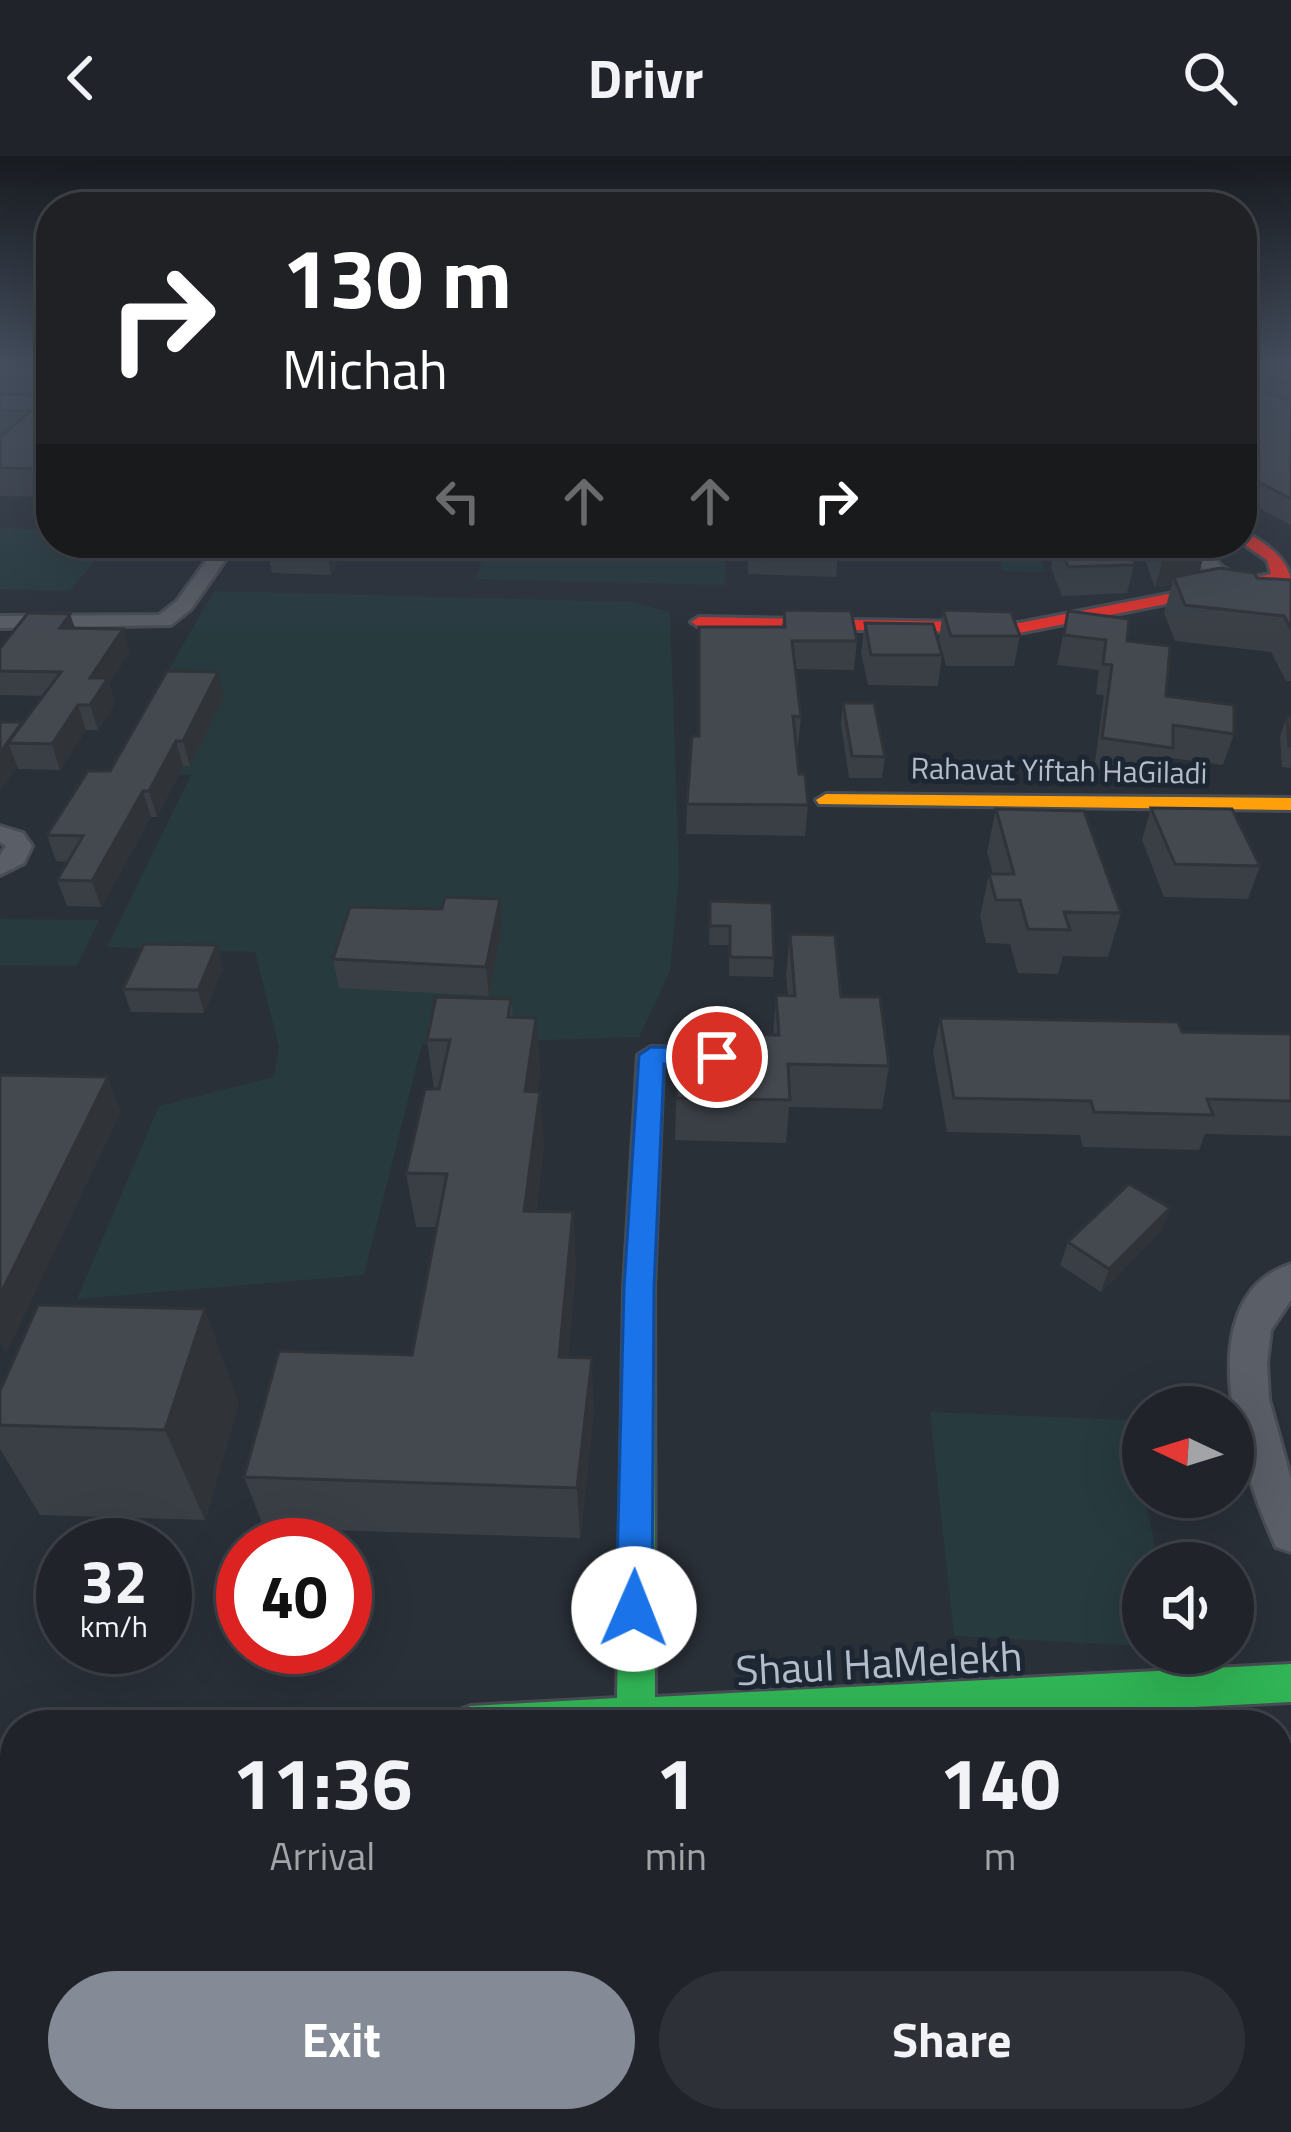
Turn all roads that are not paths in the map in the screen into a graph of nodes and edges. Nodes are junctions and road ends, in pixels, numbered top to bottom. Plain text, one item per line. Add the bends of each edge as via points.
1 (1257, 537) edge
2 (1257, 546) edge
3 (217, 558) edge
4 (1202, 558) edge
5 (1287, 566) edge
6 (1240, 585) junction
7 (1291, 610) edge
8 (0, 622) edge
9 (699, 622) edge
10 (826, 800) dead end
11 (1291, 805) edge
12 (0, 834) edge
13 (0, 868) edge
14 (717, 1057) edge
15 (1291, 1278) edge
16 (1291, 1533) edge
17 (1291, 1683) edge
18 (636, 1710) edge
19 (771, 1710) edge

1 - 5 street
2 - 5 street
3 - 8 street via 164,621
4 - 6 street
5 - 6 street
6 - 7 street
6 - 9 street via 1018,628
10 - 11 street, Rahavat Yiftah HaGiladi
12 - 13 street via 19,846
14 - 18 street via 651,1055 639,1288
15 - 16 street via 1270,1292 1252,1330 1247,1385 1264,1466
17 - 19 street, Shaul HaMelekh

